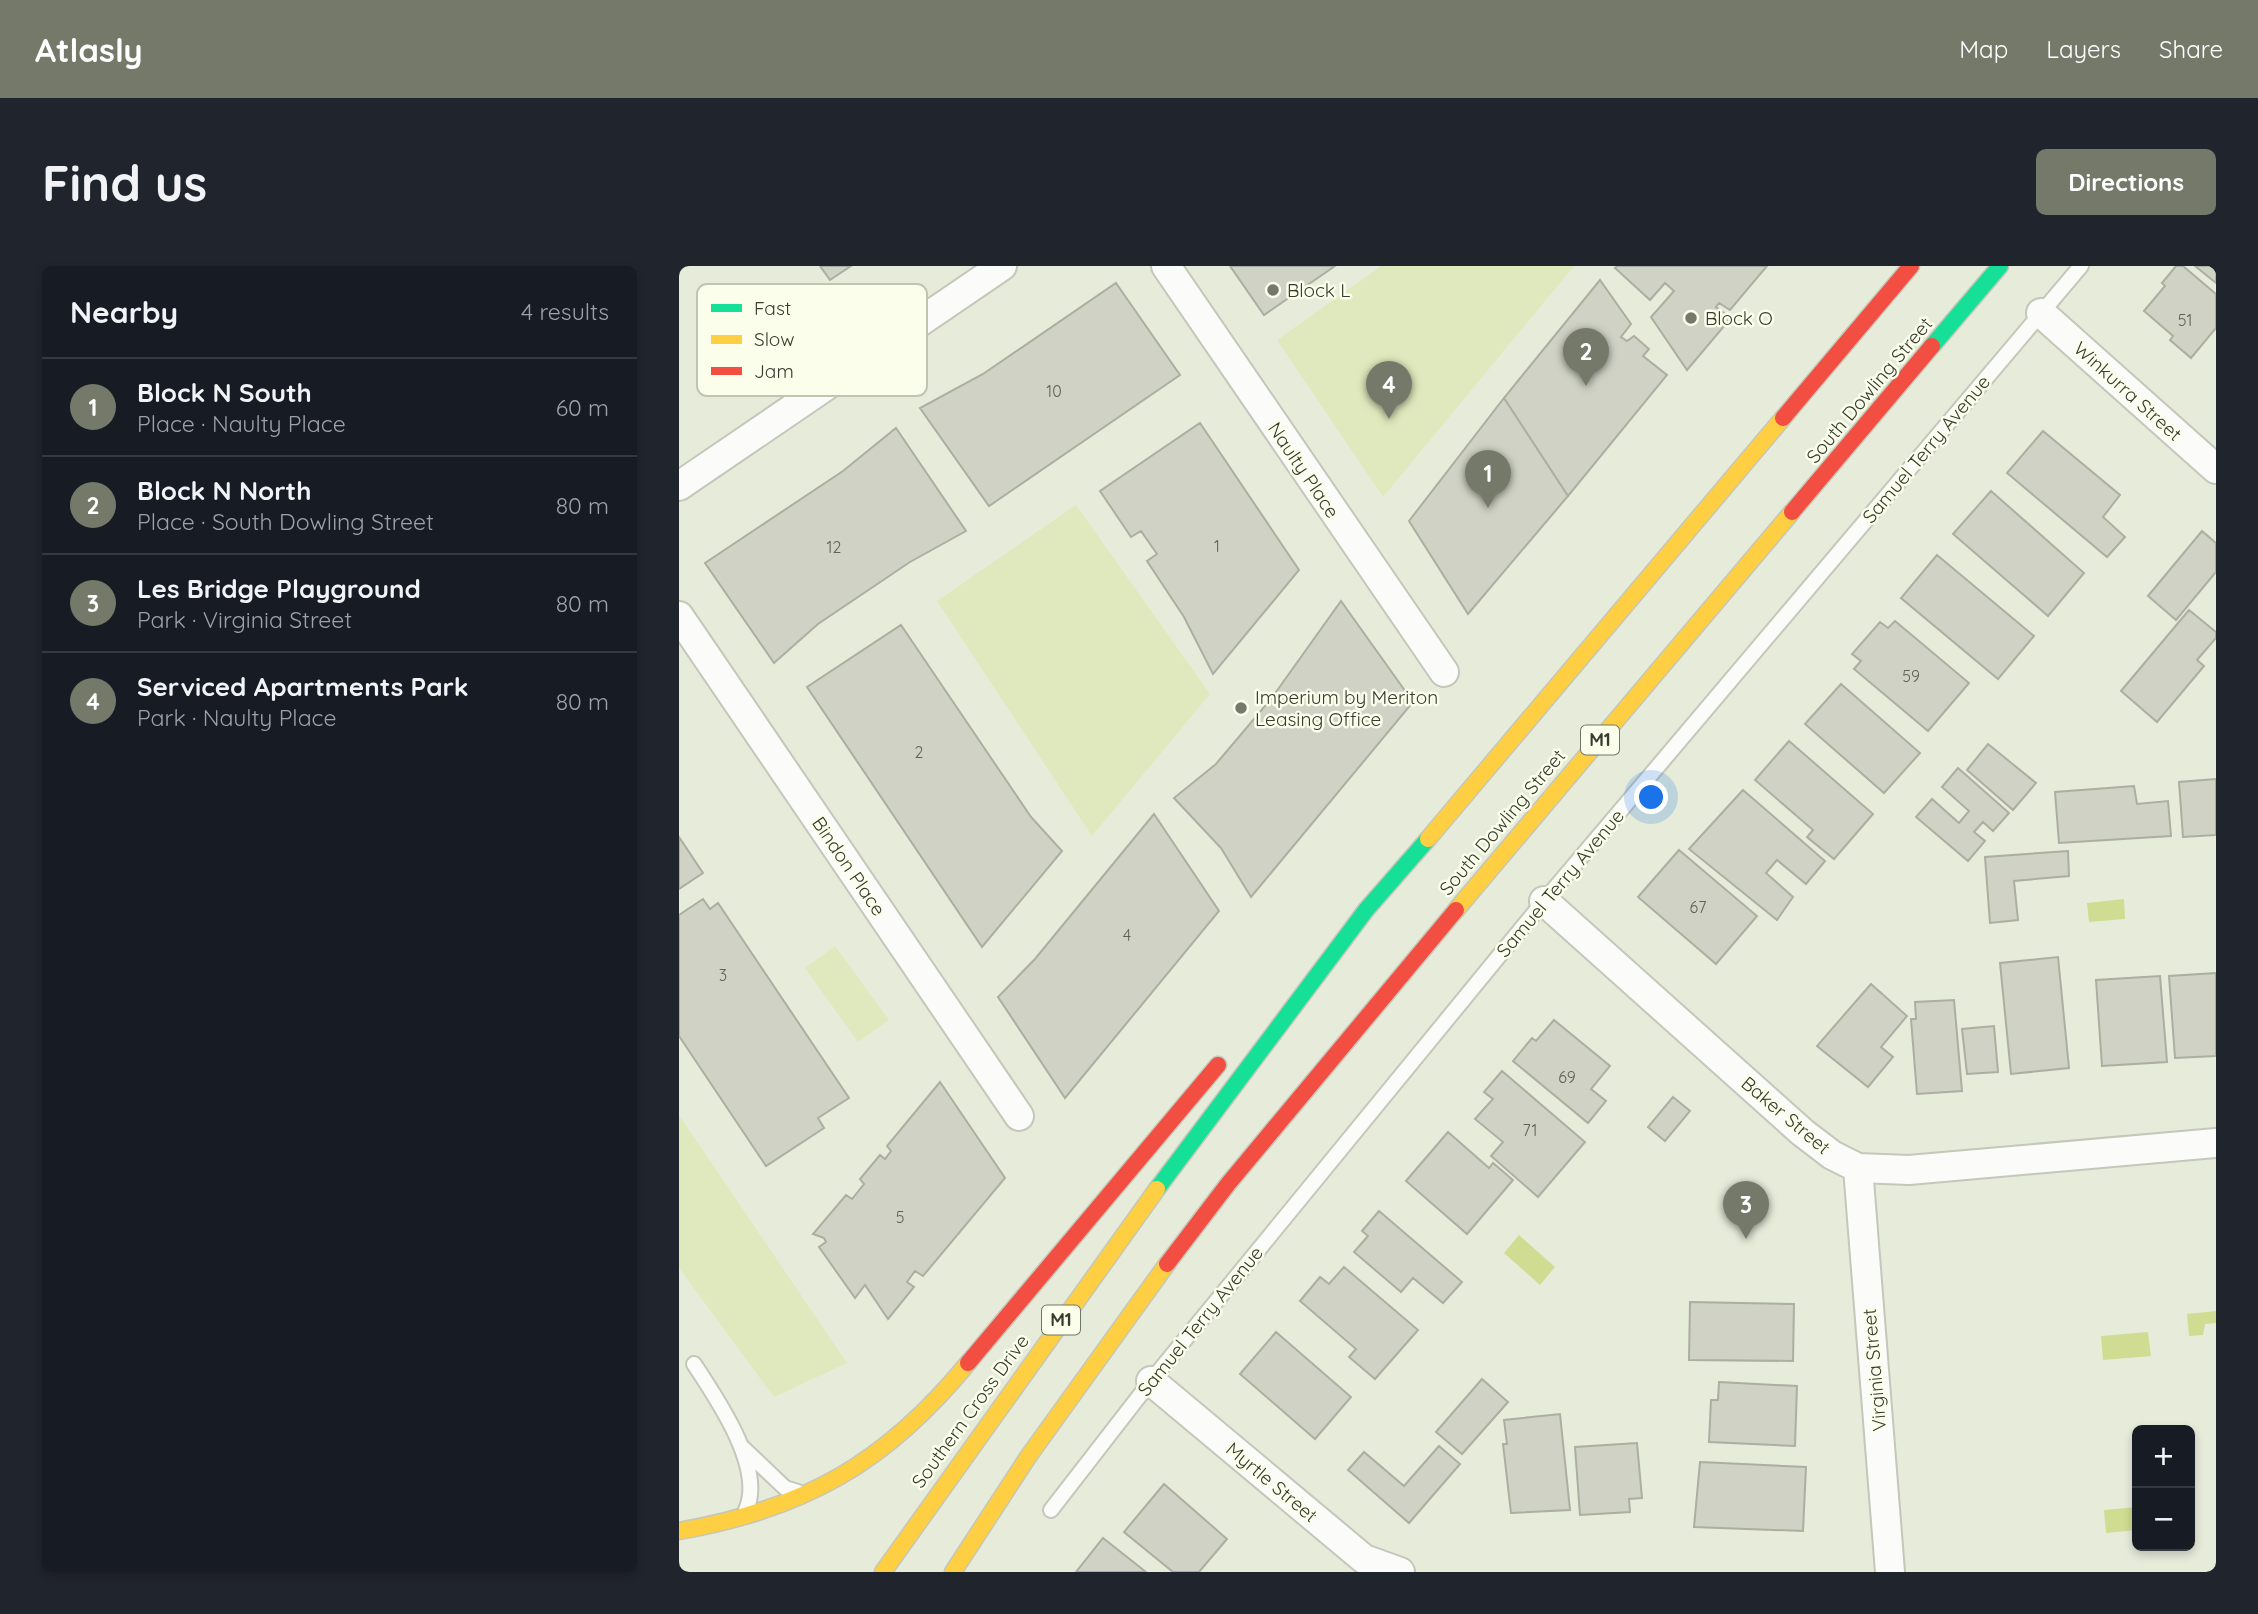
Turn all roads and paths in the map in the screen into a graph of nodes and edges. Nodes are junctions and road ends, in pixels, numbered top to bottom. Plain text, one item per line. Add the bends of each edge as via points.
1 (1002, 266) edge
2 (1166, 266) edge
3 (1911, 266) edge
4 (2000, 266) edge
5 (2006, 266) edge
6 (2081, 266) edge
7 (1974, 297) junction
8 (2041, 313) junction
9 (927, 317) edge
10 (811, 396) edge
11 (2216, 470) edge
12 (679, 486) edge
13 (679, 616) edge
14 (1444, 672) dead end
15 (1541, 708) junction
16 (1544, 901) junction
17 (1299, 971) dead end
18 (1228, 1053) dead end
19 (1019, 1116) dead end
20 (2216, 1143) edge
21 (1858, 1168) junction
22 (694, 1364) dead end
23 (1151, 1381) junction
24 (740, 1445) junction
25 (805, 1494) junction
26 (1051, 1510) dead end
27 (735, 1521) junction
28 (679, 1531) edge
29 (883, 1572) edge
30 (953, 1572) edge
31 (1400, 1572) edge
32 (1890, 1572) edge

1 - 9 street
2 - 14 street, Naulty Place
3 - 15 highway, M1
4 - 7 highway, M1
5 - 7 highway
6 - 8 lane, Samuel Terry Avenue
7 - 30 highway, South Dowling Street / M1 via 1228,1184 1036,1446
8 - 11 street, Winkurra Street
8 - 16 lane, Samuel Terry Avenue
10 - 12 street
13 - 19 street, Bindon Place
15 - 17 highway
15 - 29 highway, Southern Cross Drive / M1 via 1366,910 1217,1105
16 - 21 street, Baker Street via 1802,1132
16 - 23 lane, Samuel Terry Avenue
18 - 25 highway via 924,1412 888,1446
20 - 21 street, Baker Street via 1909,1170
21 - 32 street, Virginia Street
22 - 24 lane
23 - 26 lane, Samuel Terry Avenue
23 - 31 street, Myrtle Street via 1364,1559
24 - 25 lane via 785,1488
24 - 27 lane via 751,1498
25 - 27 highway
27 - 28 highway

